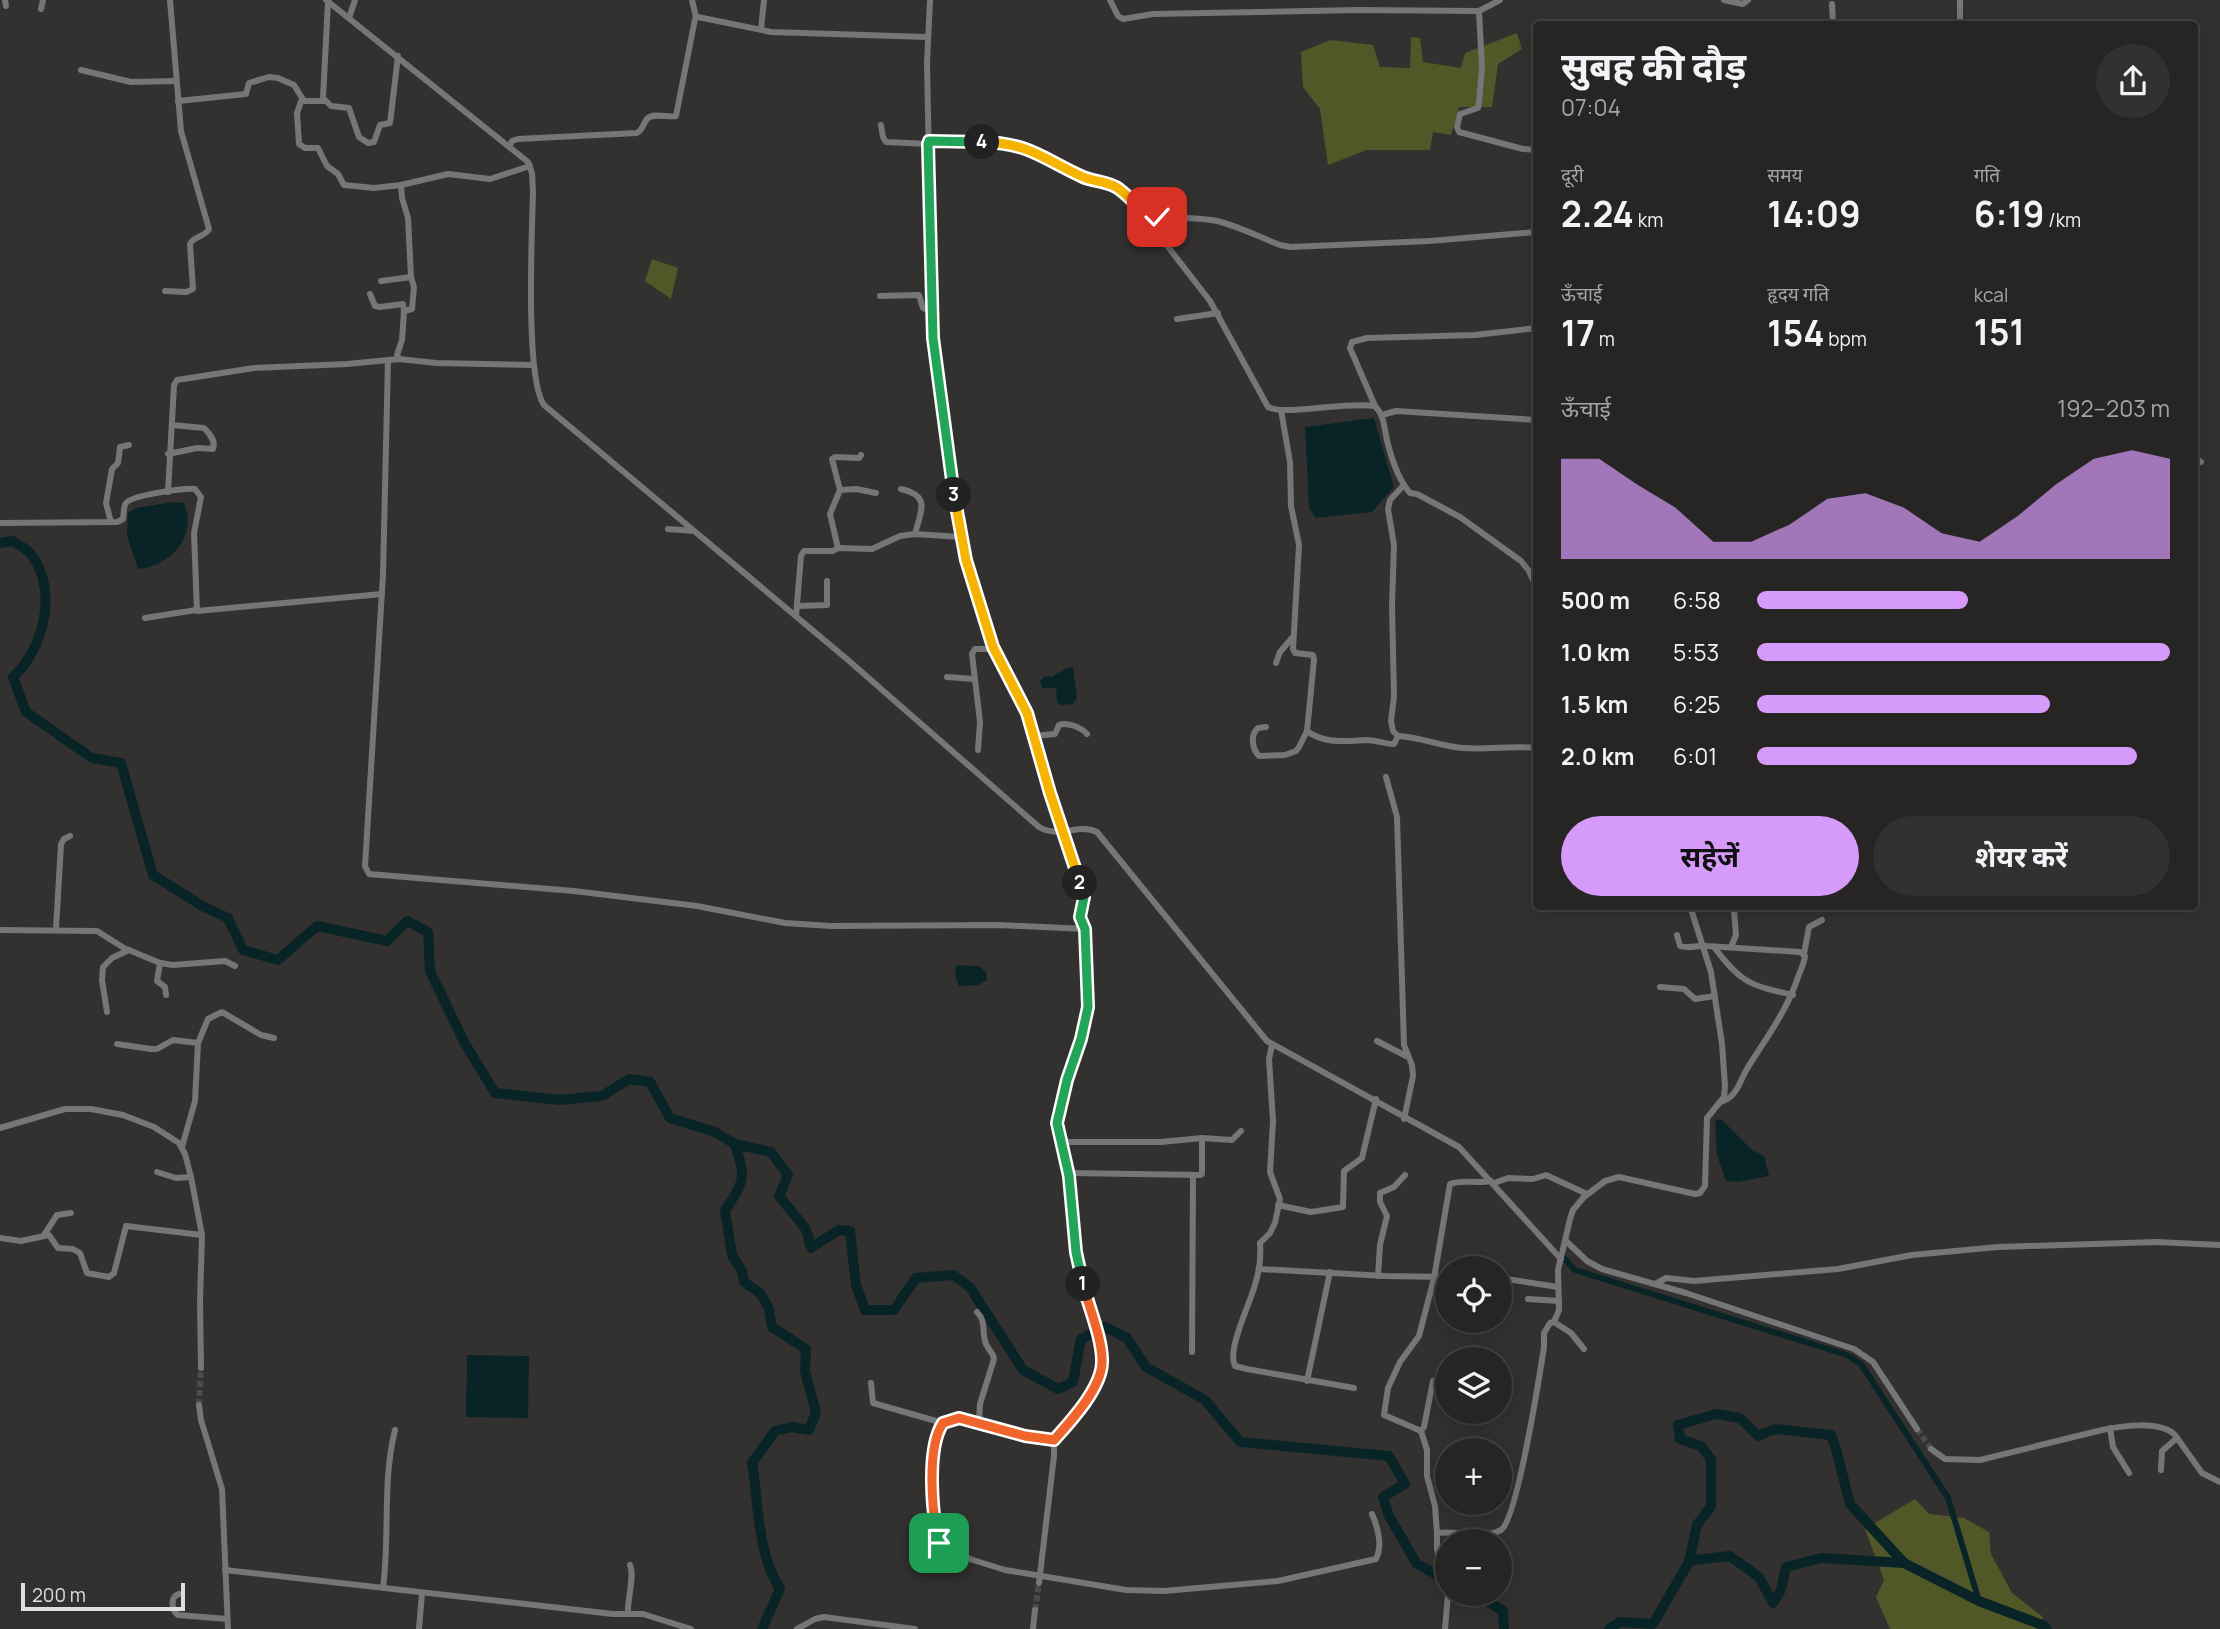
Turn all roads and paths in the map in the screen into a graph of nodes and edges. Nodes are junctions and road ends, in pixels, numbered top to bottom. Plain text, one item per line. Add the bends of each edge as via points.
1 (43, 0) edge
2 (170, 0) edge
3 (355, 0) edge
4 (692, 0) edge
5 (764, 0) edge
6 (930, 0) edge
7 (1110, 0) edge
8 (1355, 0) edge
9 (1500, 0) edge
10 (1724, 0) edge
11 (1748, 0) edge
12 (1960, 0) edge
13 (327, 1) edge
14 (1832, 5) dead end
15 (41, 9) dead end
16 (1354, 10) junction
17 (1479, 11) junction
18 (351, 15) junction
19 (696, 18) junction
20 (1833, 21) edge
21 (1961, 21) edge
22 (761, 29) junction
23 (927, 37) junction
24 (398, 56) junction
25 (81, 69) dead end
26 (176, 81) junction
27 (302, 99) junction
28 (178, 101) junction
29 (324, 101) junction
30 (881, 125) dead end
31 (928, 142) junction
32 (511, 143) junction
33 (1533, 150) edge
34 (530, 166) junction
35 (401, 185) junction
36 (1137, 207) junction
37 (1533, 232) edge
38 (411, 277) junction
39 (381, 281) dead end
40 (165, 291) dead end
41 (370, 294) dead end
42 (880, 296) dead end
43 (404, 311) junction
44 (932, 312) junction
45 (1218, 313) junction
46 (1177, 319) dead end
47 (1533, 328) edge
48 (399, 359) junction
49 (388, 360) junction
50 (533, 365) junction
51 (1375, 406) junction
52 (1281, 410) junction
53 (1382, 415) junction
54 (1533, 420) edge
55 (172, 425) junction
56 (129, 445) dead end
57 (168, 454) junction
58 (861, 455) dead end
59 (2198, 460) edge
60 (2201, 462) dead end
61 (1404, 486) junction
62 (901, 489) dead end
63 (840, 490) junction
64 (168, 492) junction
65 (876, 493) dead end
66 (111, 522) junction
67 (0, 523) edge
68 (668, 530) dead end
69 (694, 531) junction
70 (915, 534) junction
71 (961, 537) junction
72 (838, 548) junction
73 (1533, 579) edge
74 (827, 581) dead end
75 (382, 594) junction
76 (196, 610) junction
77 (797, 611) junction
78 (145, 618) dead end
79 (1292, 638) junction
80 (993, 649) junction
81 (1276, 663) dead end
82 (947, 677) dead end
83 (974, 679) junction
84 (1266, 727) dead end
85 (1307, 731) junction
86 (1087, 734) dead end
87 (1032, 736) junction
88 (1398, 736) junction
89 (1533, 748) edge
90 (978, 750) dead end
91 (1386, 777) dead end
92 (1062, 830) junction
93 (71, 836) dead end
94 (1691, 910) edge
95 (1734, 911) dead end
96 (1822, 919) dead end
97 (57, 929) junction
98 (1085, 929) junction
99 (0, 930) edge
100 (1678, 935) dead end
101 (1704, 945) junction
102 (1714, 947) junction
103 (1731, 947) junction
104 (129, 950) junction
105 (1804, 954) junction
106 (153, 960) junction
107 (236, 966) dead end
108 (1660, 987) dead end
109 (166, 995) dead end
110 (1793, 995) junction
111 (1716, 996) junction
112 (107, 1012) dead end
113 (274, 1038) dead end
114 (1377, 1041) dead end
115 (198, 1043) junction
116 (117, 1044) dead end
117 (1272, 1045) junction
118 (1408, 1057) junction
119 (1376, 1099) junction
120 (1721, 1102) junction
121 (1405, 1115) junction
122 (0, 1128) edge
123 (1241, 1131) dead end
124 (1202, 1138) junction
125 (1060, 1142) junction
126 (182, 1147) junction
127 (157, 1172) dead end
128 (1069, 1172) junction
129 (1405, 1175) dead end
130 (1193, 1176) junction
131 (191, 1177) junction
132 (1496, 1182) junction
133 (1587, 1194) junction
134 (1279, 1205) junction
135 (71, 1213) dead end
136 (44, 1235) junction
137 (202, 1235) junction
138 (0, 1238) edge
139 (1566, 1243) junction
140 (2220, 1245) edge
141 (1562, 1257) junction
142 (1259, 1269) junction
143 (1330, 1272) junction
144 (1378, 1276) junction
145 (1434, 1278) junction
146 (1512, 1280) edge
147 (1655, 1284) junction
148 (1558, 1287) junction
149 (1528, 1298) dead end
150 (1559, 1301) junction
151 (977, 1312) dead end
152 (1554, 1322) junction
153 (1584, 1349) dead end
154 (1192, 1352) dead end
155 (201, 1368) tunnel mouth
156 (1307, 1381) junction
157 (1433, 1381) dead end
158 (871, 1383) dead end
159 (1354, 1388) dead end
160 (199, 1405) tunnel mouth
161 (943, 1423) junction
162 (979, 1423) junction
163 (2110, 1428) junction
164 (1917, 1429) tunnel mouth
165 (395, 1430) dead end
166 (1421, 1430) junction
167 (2177, 1438) junction
168 (1054, 1440) junction
169 (1931, 1449) tunnel mouth
170 (2161, 1470) dead end
171 (2129, 1474) dead end
172 (2220, 1482) edge
173 (1372, 1514) dead end
174 (1437, 1529) edge
175 (1501, 1529) edge
176 (630, 1565) dead end
177 (225, 1570) junction
178 (1039, 1579) junction
179 (383, 1588) junction
180 (422, 1593) junction
181 (179, 1594) dead end
182 (1447, 1606) edge
183 (1035, 1609) tunnel mouth
184 (628, 1613) junction
185 (228, 1619) junction
186 (228, 1629) edge
187 (419, 1629) edge
188 (691, 1629) edge
189 (797, 1629) edge
190 (915, 1629) edge
191 (1033, 1629) edge
192 (1445, 1629) edge

1 - 15 street
2 - 26 street
3 - 18 street
4 - 19 street
5 - 22 street
6 - 23 street
7 - 16 street via 1123,19
8 - 16 street
9 - 17 street
10 - 11 street via 1743,4
12 - 21 street
13 - 18 street
13 - 29 street
14 - 20 street
16 - 17 street
17 - 33 street via 1479,103 1478,108 1460,114 1457,127 1459,132
18 - 24 street
19 - 22 street
19 - 32 street via 676,116 651,116 634,134
22 - 23 street
23 - 31 street
24 - 29 street via 390,123 380,125 373,143 360,138 349,108
24 - 32 street
25 - 26 street via 131,82
26 - 28 street
27 - 28 street via 294,85 272,77 249,83 246,94
27 - 29 street
27 - 35 street via 299,144 318,148 344,185
28 - 40 street via 184,145 209,229 191,244 193,289
30 - 31 street via 886,142
31 - 36 street via 997,142 1025,147 1084,178 1114,186
31 - 44 street
32 - 34 street
34 - 35 street via 490,179 448,174
34 - 50 street
35 - 38 street
36 - 37 street via 1162,218 1217,221 1282,246
36 - 45 street
38 - 39 street
38 - 43 street via 412,309
41 - 43 street via 375,306 403,304
42 - 44 street via 919,295 922,307
43 - 48 street
44 - 71 street
45 - 46 street
45 - 52 street via 1264,400 1272,409
47 - 51 street via 1352,342 1350,348
48 - 49 street
48 - 50 street
49 - 55 street via 254,368 180,379 174,385
49 - 75 street
50 - 69 street via 544,405
51 - 52 street
51 - 53 street
52 - 79 street via 1299,545
53 - 54 street via 1396,411
53 - 61 street
55 - 57 street
55 - 57 street via 204,428 214,447
56 - 66 street via 120,447 118,463 111,468 106,503
57 - 64 street
58 - 63 street via 832,459
59 - 60 street
61 - 73 street via 1460,517 1521,561
61 - 88 street via 1393,495 1388,509 1395,554 1391,721
62 - 70 street via 920,498
63 - 65 street
63 - 72 street via 830,514
64 - 66 street via 131,499 124,506 123,519
64 - 76 street via 195,489 201,497 194,533
66 - 67 street
68 - 69 street
69 - 77 street
70 - 71 street
70 - 72 street via 872,549
71 - 80 street
72 - 77 street via 802,553
74 - 77 street via 827,605
75 - 76 street
75 - 98 street via 365,866 369,874 574,891 697,906 785,923
76 - 78 street
77 - 92 street via 1039,827
79 - 81 street
79 - 85 street via 1293,652 1313,655 1314,660
80 - 83 street via 974,650
80 - 87 street via 1022,701
82 - 83 street
83 - 90 street via 980,722
84 - 85 street via 1256,729 1253,740 1257,754 1264,757 1296,751
85 - 88 street via 1334,742 1394,744
86 - 87 street via 1063,723 1055,734
87 - 92 street
88 - 89 street via 1484,750 1512,745
91 - 118 street via 1397,817
92 - 98 street via 1083,891 1080,917
92 - 117 street via 1097,832
93 - 97 street via 61,844
94 - 101 street
95 - 103 street via 1736,935
96 - 105 street via 1809,927
97 - 99 street
97 - 104 street via 97,931
98 - 125 street via 1088,1007 1058,1114
100 - 101 street via 1682,947
101 - 102 street
101 - 111 street
102 - 103 street
102 - 110 street via 1739,977
103 - 105 street
104 - 106 street
104 - 112 street via 103,967
105 - 110 street
106 - 107 street via 173,965 225,961
106 - 109 street via 157,981
108 - 111 street via 1684,989 1695,999
110 - 120 street via 1738,1088
111 - 120 street via 1726,1086
113 - 115 street via 222,1012 208,1019
114 - 118 street
115 - 116 street via 173,1040 157,1049
115 - 126 street via 195,1101
117 - 119 street
117 - 134 street via 1270,1172
118 - 121 street via 1413,1076
119 - 121 street
119 - 134 street via 1362,1158 1342,1176 1343,1207 1311,1212
120 - 133 street via 1707,1118 1706,1186 1700,1193 1619,1177
121 - 132 street via 1459,1147
122 - 126 street via 73,1108 104,1110 163,1131
123 - 124 street via 1232,1140
124 - 125 street
124 - 130 street via 1202,1174
125 - 128 street
126 - 131 street
127 - 131 street
128 - 130 street
128 - 168 street via 1076,1252 1101,1349 1101,1368 1082,1406
129 - 144 street via 1380,1193 1387,1216
130 - 154 street
131 - 137 street
132 - 133 street via 1546,1175
132 - 141 street
132 - 145 street via 1450,1184
133 - 139 street via 1573,1210
134 - 142 street via 1272,1229 1260,1243
135 - 136 street via 57,1215
136 - 137 street via 50,1235 61,1250 80,1253 87,1273 109,1277 126,1226
136 - 138 street via 21,1241
137 - 155 street
139 - 141 street
139 - 147 street via 1594,1266
140 - 147 street via 2156,1242 1998,1247 1912,1255 1838,1269 1694,1281 1667,1278
141 - 148 street
142 - 143 street
142 - 156 street via 1233,1364
143 - 144 street
143 - 156 street
144 - 145 street
145 - 166 street via 1419,1336 1388,1388 1384,1413
146 - 148 street
147 - 164 street via 1854,1349 1873,1362
148 - 150 street
149 - 150 street
150 - 152 street
151 - 162 street via 995,1359 980,1404
152 - 153 street via 1572,1333
152 - 175 street via 1544,1333 1524,1455 1507,1524
156 - 159 street
157 - 166 street
158 - 161 street via 873,1403
160 - 177 street via 222,1489
161 - 162 street via 959,1418
161 - 178 street via 932,1483 941,1546 986,1565
162 - 168 street
163 - 167 street via 2159,1427
163 - 169 street via 1980,1460 1945,1459
163 - 171 street via 2113,1447
165 - 179 street via 389,1455
166 - 174 street
167 - 170 street via 2162,1451
167 - 172 street via 2202,1473
168 - 178 street
173 - 178 street via 1379,1539 1376,1559 1278,1581 1164,1591
176 - 184 street
177 - 179 street
177 - 185 street
179 - 180 street
180 - 184 street
180 - 187 street
181 - 185 street via 172,1601 178,1615
182 - 192 street
183 - 191 street
184 - 188 street
185 - 186 street
189 - 190 street via 824,1617

